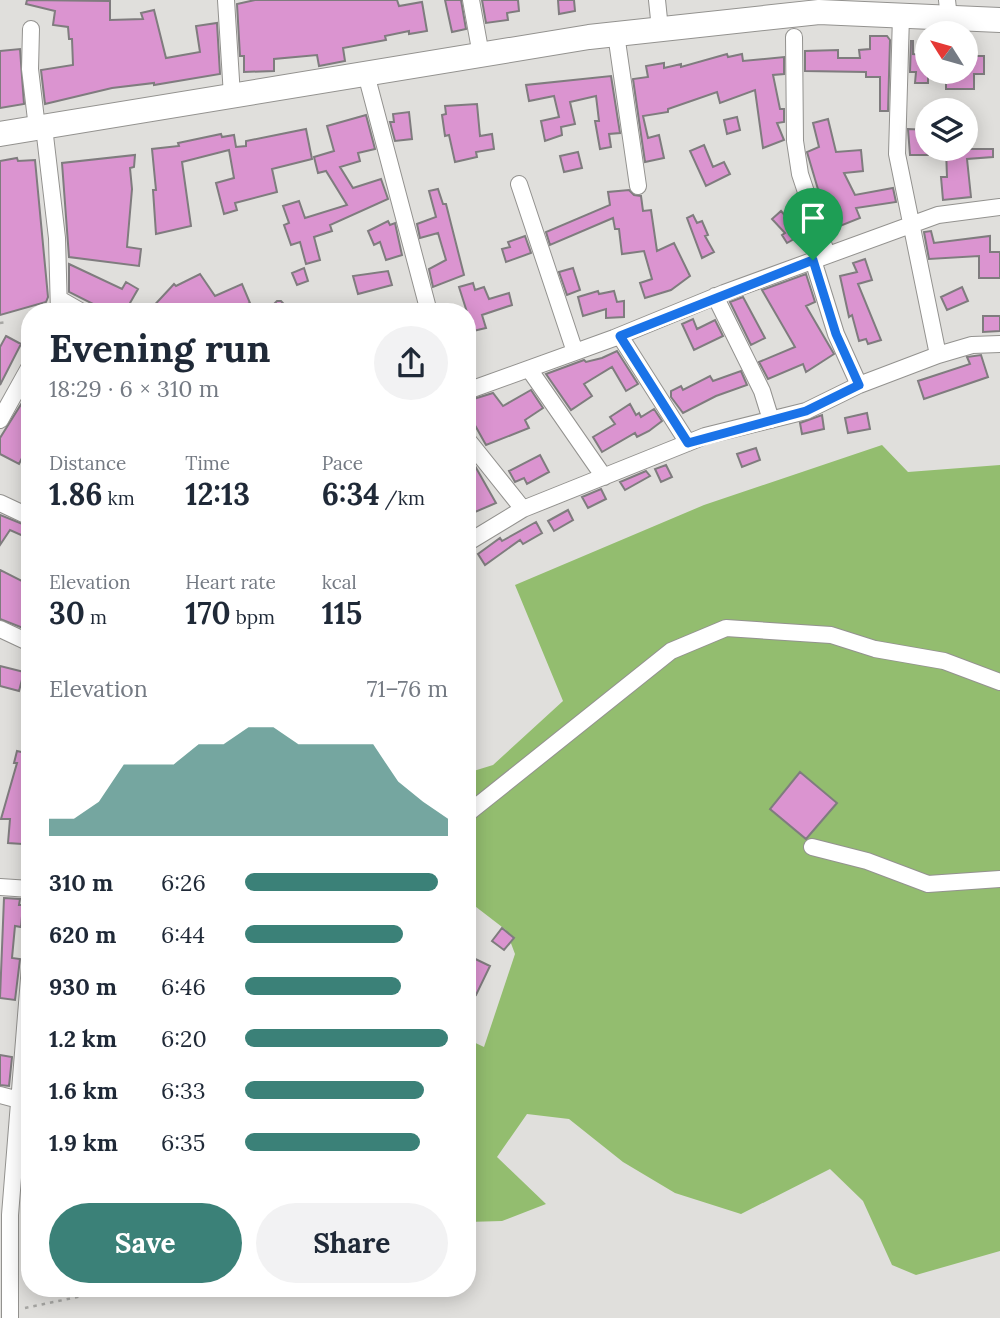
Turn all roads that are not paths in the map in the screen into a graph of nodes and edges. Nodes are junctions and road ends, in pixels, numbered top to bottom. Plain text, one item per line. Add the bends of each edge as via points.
1 (226, 0) edge
2 (471, 0) edge
3 (657, 0) edge
4 (948, 9) edge
5 (901, 16) junction
6 (1000, 20) edge
7 (31, 29) dead end
8 (660, 29) junction
9 (615, 34) junction
10 (794, 37) dead end
11 (481, 55) junction
12 (366, 74) junction
13 (232, 96) junction
14 (41, 128) junction
15 (0, 134) edge
16 (519, 184) dead end
17 (638, 186) dead end
18 (1000, 207) edge
19 (910, 226) junction
20 (820, 258) junction
21 (715, 296) junction
22 (60, 303) edge
23 (427, 303) edge
24 (620, 336) junction
25 (1000, 344) edge
26 (575, 352) junction
27 (938, 355) junction
28 (529, 369) junction
29 (21, 382) edge
30 (859, 385) junction
31 (476, 388) edge
32 (771, 419) junction
33 (0, 420) edge
34 (688, 443) junction
35 (476, 450) edge
36 (604, 477) junction
37 (0, 503) edge
38 (523, 509) junction
39 (21, 513) edge
40 (476, 538) edge
41 (0, 629) edge
42 (21, 639) edge
43 (1000, 682) edge
44 (476, 807) edge
45 (813, 847) dead end
46 (1000, 879) edge
47 (0, 887) edge
48 (21, 889) edge
49 (21, 1092) edge
50 (0, 1095) edge
51 (21, 1111) edge
52 (7, 1314) edge

1 - 13 street
2 - 11 street
3 - 8 street
4 - 5 highway
4 - 6 highway
5 - 8 highway via 819,12
5 - 19 street via 897,154
7 - 14 street via 30,69
8 - 9 highway
9 - 11 highway
9 - 17 street
10 - 20 street via 796,152
11 - 12 highway
12 - 13 highway
12 - 23 street
13 - 14 highway
14 - 15 highway
14 - 22 street
16 - 26 street
18 - 19 street via 938,215
19 - 20 street
19 - 27 street
20 - 21 street
20 - 30 street via 836,334
21 - 24 street
21 - 32 street
24 - 26 street
24 - 34 street
25 - 27 street via 972,345
26 - 28 street
27 - 30 street
28 - 31 street
28 - 36 street
29 - 33 street
30 - 32 street via 806,411
32 - 34 street
34 - 36 street
35 - 38 street
36 - 38 street
37 - 39 street
38 - 40 street
41 - 42 street
43 - 44 street via 944,661 875,649 831,635 726,628 671,651
45 - 46 street via 928,884
47 - 48 street
49 - 50 street
51 - 52 street via 10,1215

